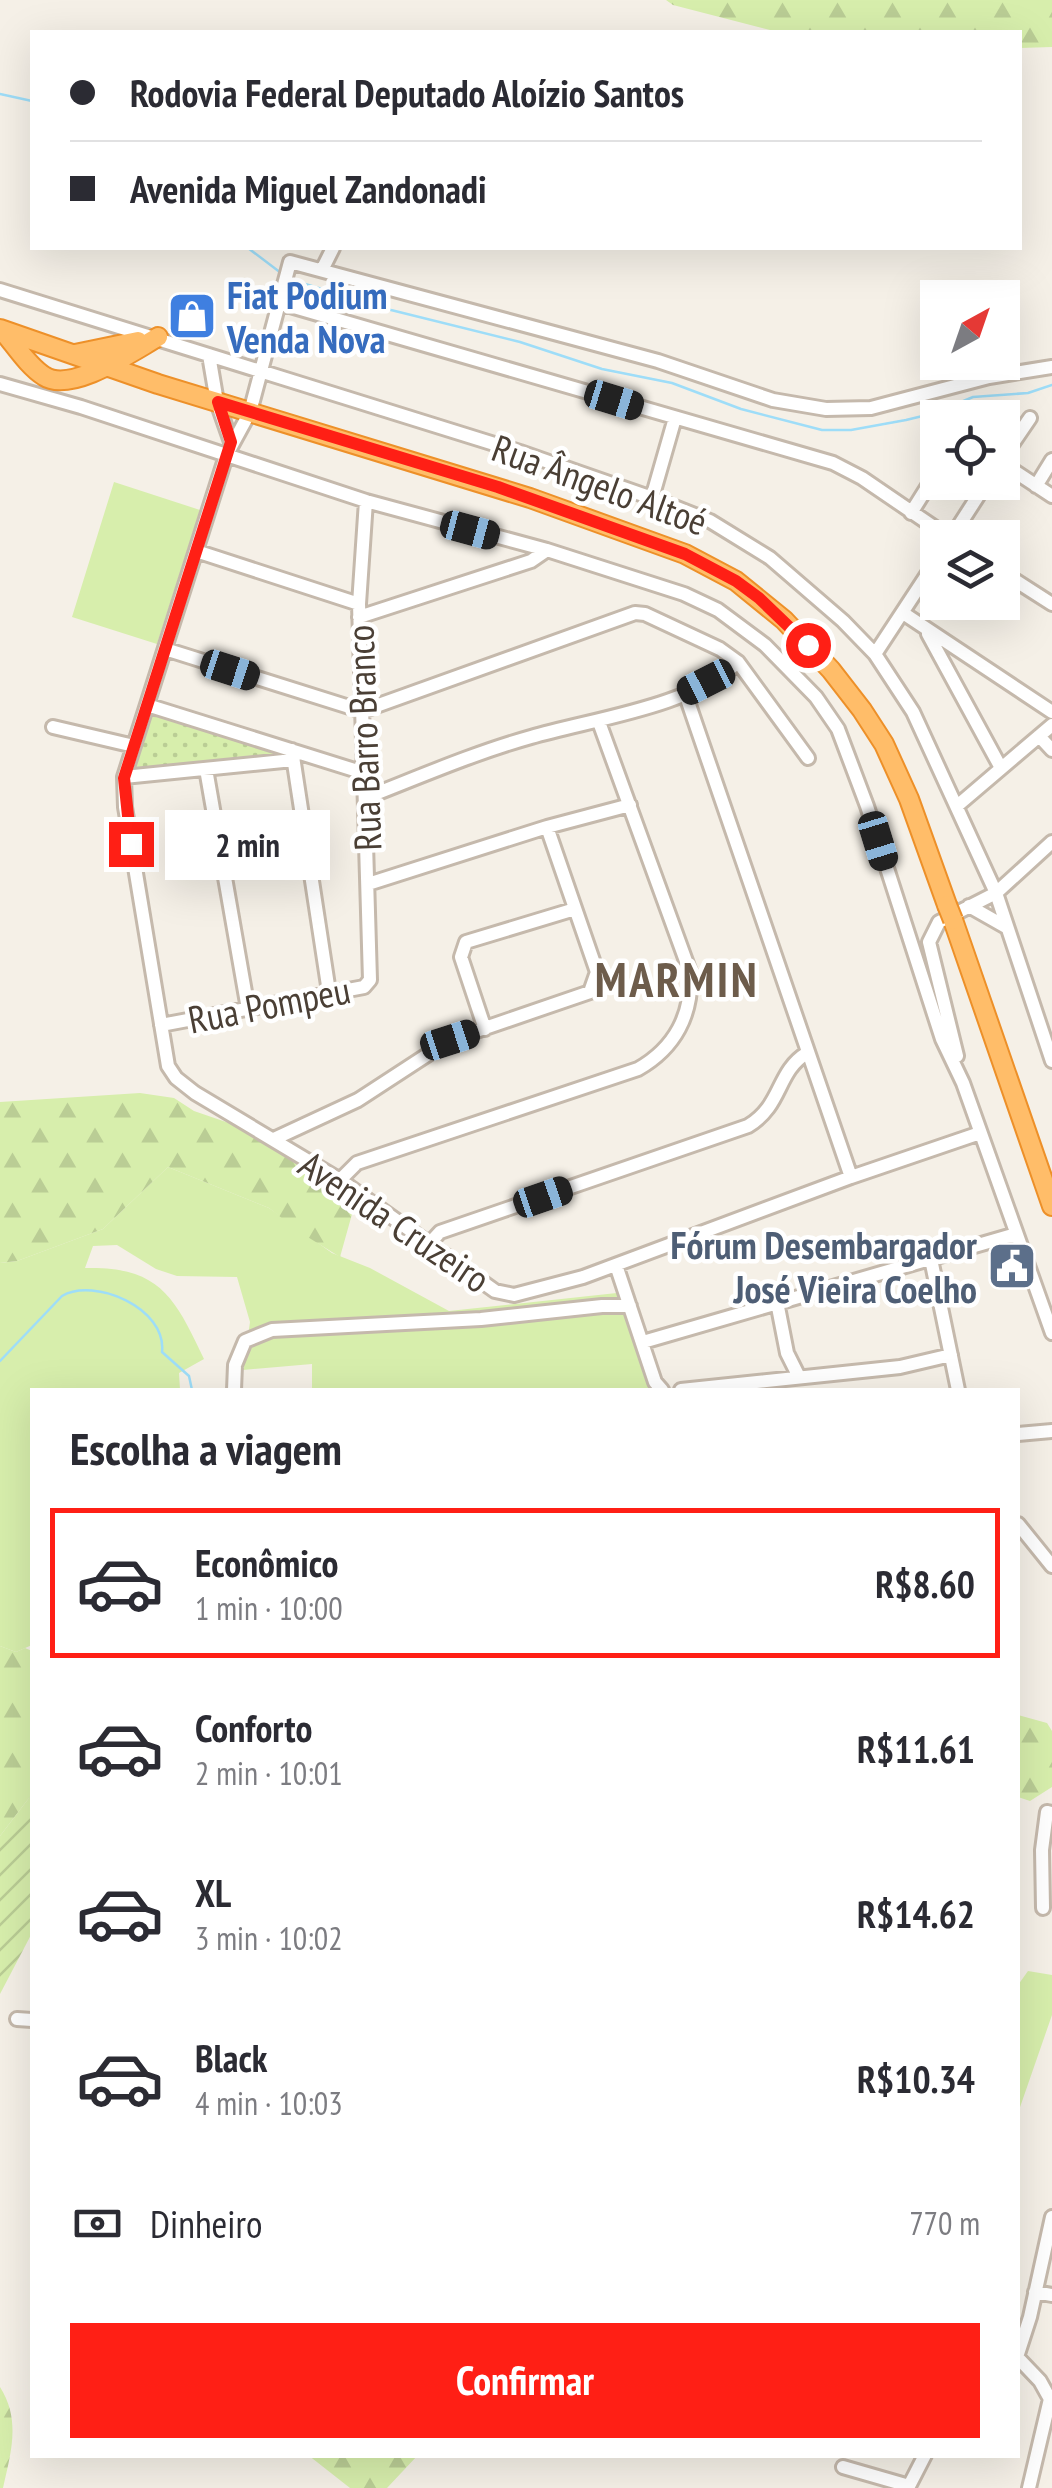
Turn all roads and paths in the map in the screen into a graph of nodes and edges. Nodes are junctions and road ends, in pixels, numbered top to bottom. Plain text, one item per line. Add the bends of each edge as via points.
1 (332, 250) edge
2 (322, 270) junction
3 (0, 290) edge
4 (280, 299) junction
5 (1, 329) edge
6 (158, 337) junction
7 (75, 354) junction
8 (209, 355) junction
9 (106, 366) junction
10 (1052, 368) edge
11 (260, 372) junction
12 (0, 384) edge
13 (218, 402) junction
14 (250, 412) junction
15 (675, 418) junction
16 (1030, 418) dead end
17 (1020, 433) edge
18 (231, 442) junction
19 (226, 456) junction
20 (1052, 460) edge
21 (1020, 474) edge
22 (1036, 486) junction
23 (1052, 496) edge
24 (652, 498) junction
25 (920, 499) edge
26 (366, 501) junction
27 (911, 513) junction
28 (922, 520) edge
29 (546, 550) junction
30 (196, 551) junction
31 (1020, 584) edge
32 (920, 586) edge
33 (1052, 604) edge
34 (359, 610) junction
35 (902, 613) junction
36 (925, 628) junction
37 (165, 649) junction
38 (875, 654) junction
39 (966, 657) junction
40 (738, 662) junction
41 (949, 674) junction
42 (685, 693) junction
43 (147, 705) junction
44 (362, 711) junction
45 (1052, 712) edge
46 (600, 722) junction
47 (1052, 725) edge
48 (53, 728) dead end
49 (1039, 736) junction
50 (134, 746) junction
51 (1052, 750) edge
52 (293, 755) junction
53 (808, 758) dead end
54 (1001, 768) junction
55 (206, 769) junction
56 (364, 773) junction
57 (124, 778) junction
58 (364, 798) junction
59 (630, 806) junction
60 (958, 806) junction
61 (547, 827) junction
62 (1052, 842) edge
63 (984, 868) junction
64 (368, 884) junction
65 (996, 893) junction
66 (973, 904) junction
67 (575, 908) junction
68 (946, 916) junction
69 (1008, 929) junction
70 (371, 976) joint
71 (329, 992) junction
72 (248, 1009) junction
73 (161, 1025) junction
74 (486, 1029) junction
75 (807, 1053) junction
76 (1052, 1061) edge
77 (963, 1083) junction
78 (980, 1134) junction
79 (274, 1139) junction
80 (851, 1177) junction
81 (340, 1180) junction
82 (1052, 1206) edge
83 (1016, 1234) junction
84 (429, 1244) junction
85 (931, 1259) junction
86 (616, 1265) junction
87 (777, 1302) junction
88 (630, 1306) junction
89 (1052, 1333) edge
90 (643, 1342) junction
91 (952, 1354) junction
92 (792, 1374) junction
93 (234, 1388) edge
94 (660, 1388) edge
95 (695, 1388) edge
96 (958, 1388) edge
97 (1052, 1432) edge
98 (1020, 1434) edge
99 (1020, 1526) edge
100 (1052, 1566) edge
101 (1052, 1812) edge
102 (1043, 1908) dead end
103 (17, 2019) dead end
104 (30, 2020) edge
105 (1052, 2217) edge
106 (1035, 2292) junction
107 (1052, 2296) edge
108 (1020, 2348) edge
109 (1020, 2358) edge
110 (924, 2458) edge
111 (843, 2467) dead end
112 (909, 2487) edge
113 (1029, 2488) edge

1 - 2 street
2 - 4 street via 290,262
2 - 10 street via 658,361 773,400 826,409 872,408
3 - 6 street, Rua Ângelo Altoé
4 - 11 street
4 - 15 street
5 - 7 highway
5 - 9 highway via 53,381
6 - 7 highway
6 - 8 street, Rua Ângelo Altoé
6 - 9 highway
7 - 9 highway
8 - 11 street, Rua Ângelo Altoé
8 - 13 street
9 - 13 highway
11 - 14 street
11 - 24 street, Rua Ângelo Altoé
12 - 19 street
13 - 14 highway
13 - 18 street
14 - 18 street
14 - 68 highway via 530,498 685,554 736,581 831,670 884,744
15 - 24 street
15 - 27 street via 833,462
16 - 17 street
18 - 19 street
19 - 26 street
19 - 30 street
20 - 22 street
21 - 22 street
22 - 23 street
24 - 38 street, Rua Ângelo Altoé via 770,558
25 - 27 street
26 - 29 street
26 - 34 street, Rua Barro Branco
27 - 28 street
29 - 34 street via 531,561
29 - 77 street via 718,610 816,697 856,775 942,1039
30 - 34 street
30 - 37 street
31 - 33 street
32 - 35 street
34 - 44 street, Rua Barro Branco
35 - 36 street
35 - 38 street
36 - 39 street
36 - 41 street
37 - 43 street
37 - 44 street
38 - 60 street, Rua Ângelo Altoé via 914,712
39 - 41 street
39 - 45 street
40 - 42 street
40 - 44 street via 635,613
40 - 53 street
41 - 54 street
42 - 46 street
42 - 75 street
43 - 50 street
43 - 52 street
44 - 56 street, Rua Barro Branco
46 - 58 street via 534,736
46 - 59 street
47 - 49 street
48 - 50 street
49 - 51 street
49 - 54 street
50 - 57 street
52 - 55 street
52 - 56 street
52 - 71 street
54 - 60 street
55 - 57 street
55 - 72 street
56 - 58 street, Rua Barro Branco
57 - 73 street
58 - 64 street, Rua Barro Branco
59 - 61 street
59 - 81 street via 690,972 689,1002 672,1040 638,1069 357,1163
60 - 63 street, Rua Ângelo Altoé
61 - 64 street
61 - 67 street
62 - 65 street
63 - 65 street, Rua Ângelo Altoé
63 - 66 street
64 - 70 street, Rua Barro Branco
65 - 66 street
65 - 69 street, Rua Ângelo Altoé
66 - 68 street
66 - 69 street
67 - 74 street via 597,972 592,989
67 - 74 street via 466,942 461,957
68 - 77 street via 929,942
68 - 82 highway
69 - 76 street, Rua Ângelo Altoé
70 - 71 street, Rua Pompeu via 364,987
71 - 72 street, Rua Pompeu
72 - 73 street, Rua Pompeu
73 - 79 street, Avenida Cruzeiro via 176,1078
74 - 79 street via 450,1040 358,1100
75 - 80 street
75 - 84 street via 790,1068 768,1110 748,1126 440,1232
77 - 78 street
78 - 80 street, Avenida Cruzeiro
78 - 83 street
79 - 81 street, Avenida Cruzeiro
80 - 86 street, Avenida Cruzeiro
81 - 84 street, Avenida Cruzeiro
83 - 85 street
83 - 89 street
84 - 86 street, Avenida Cruzeiro via 505,1295
85 - 87 street
85 - 91 street
86 - 88 street
87 - 90 street
87 - 92 street
88 - 90 street
88 - 93 street via 272,1330 245,1341
90 - 94 street
91 - 92 street via 900,1367
91 - 96 street
92 - 95 street
97 - 98 street
99 - 100 street
101 - 102 street via 1042,1838
103 - 104 street
105 - 106 street
106 - 107 street
106 - 108 street
109 - 113 street via 1050,2398
110 - 112 street
111 - 112 street

